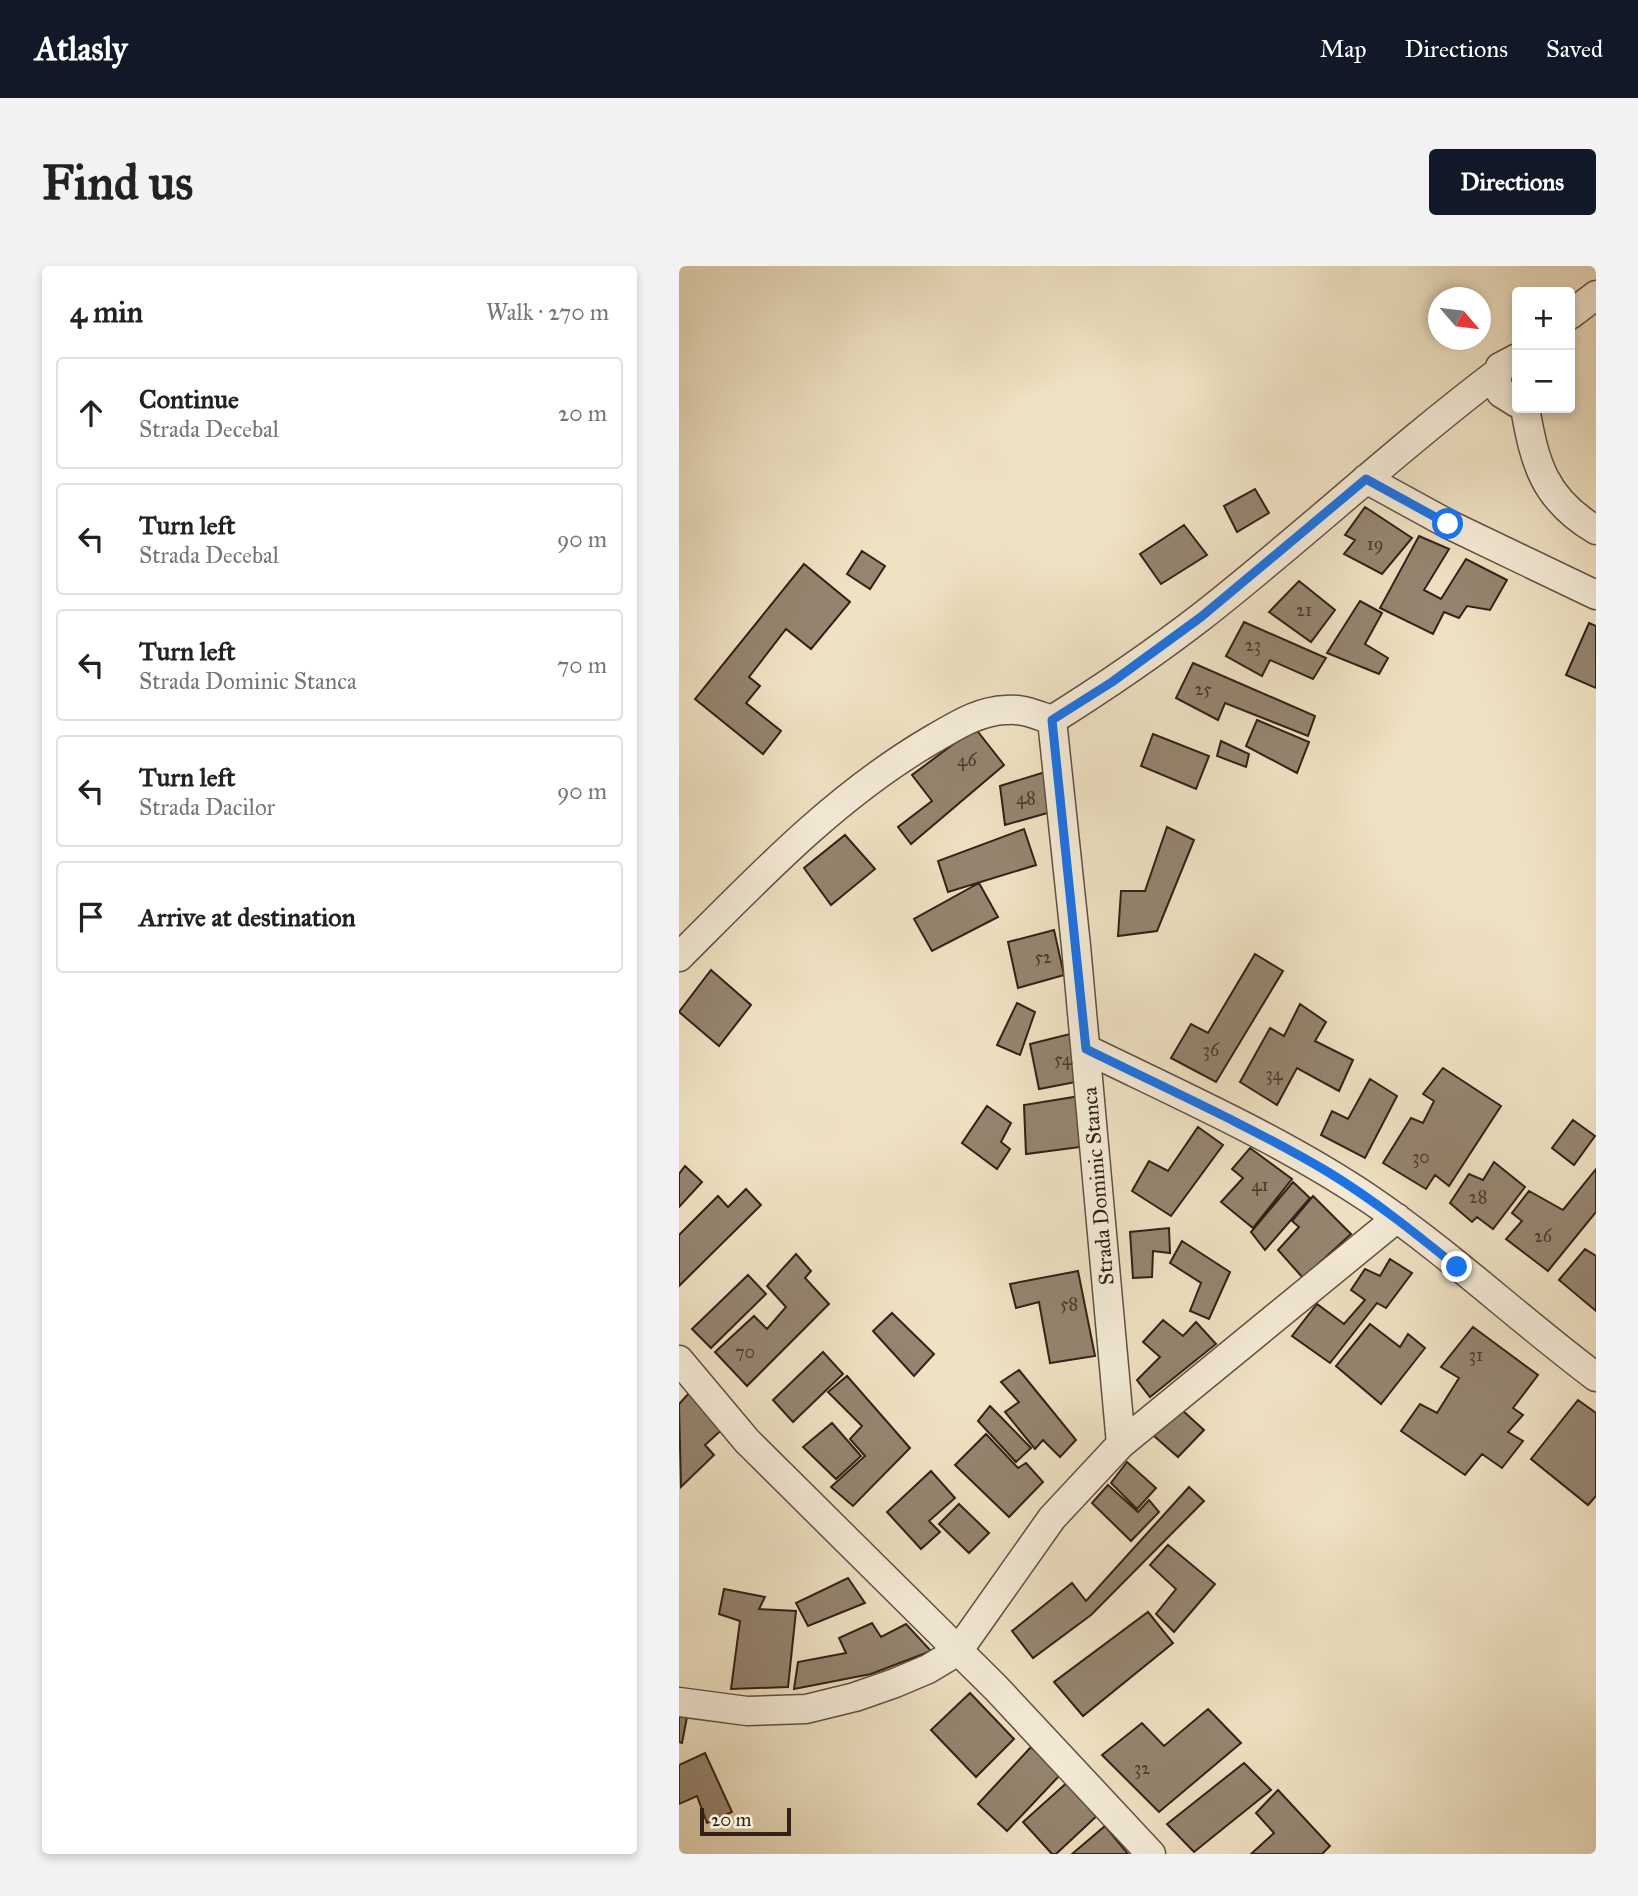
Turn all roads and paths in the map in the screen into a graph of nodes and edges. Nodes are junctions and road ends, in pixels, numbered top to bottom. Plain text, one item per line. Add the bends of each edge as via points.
1 (1596, 295) edge
2 (1575, 311) edge
3 (1511, 361) edge
4 (1512, 400) edge
5 (1526, 413) edge
6 (1366, 479) junction
7 (1596, 530) edge
8 (1596, 595) edge
9 (1052, 720) junction
10 (679, 957) edge
11 (1086, 1049) junction
12 (1397, 1218) junction
13 (679, 1360) edge
14 (1596, 1377) edge
15 (1121, 1444) junction
16 (958, 1651) junction
17 (679, 1702) edge
18 (1151, 1854) edge

1 - 2 street
3 - 4 street via 1496,381 1501,393
3 - 6 street
5 - 7 street via 1531,444 1550,493
6 - 8 street
6 - 9 street via 1201,617
9 - 10 street via 1006,709 972,717 912,752 796,840
9 - 11 street, Strada Dominic Stanca
11 - 12 street via 1293,1152
11 - 15 street, Strada Dominic Stanca
12 - 14 street
12 - 15 street
13 - 16 street via 756,1450
15 - 16 street via 1052,1518
16 - 17 street via 895,1683 806,1709 747,1712
16 - 18 street

